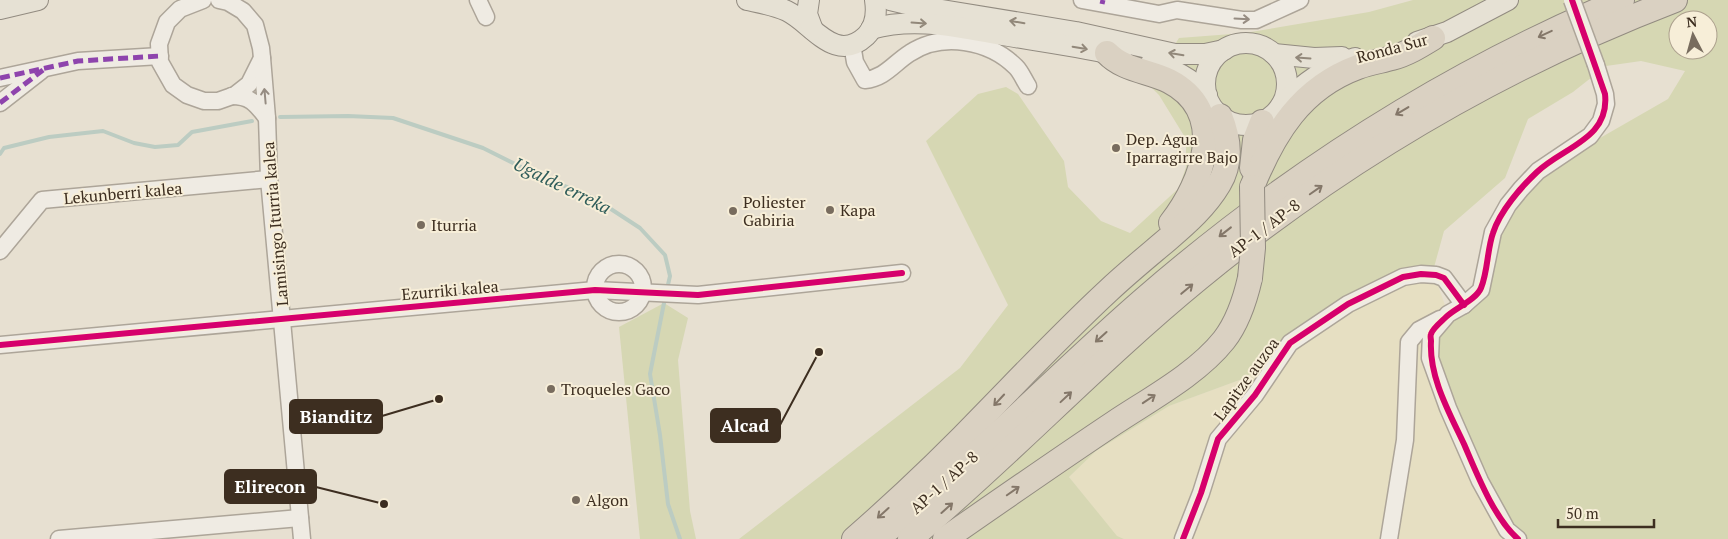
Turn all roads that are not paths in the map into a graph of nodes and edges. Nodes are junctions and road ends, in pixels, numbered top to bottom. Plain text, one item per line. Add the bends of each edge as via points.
1 (6, 0) edge
2 (38, 0) edge
3 (202, 0) edge
4 (219, 0) edge
5 (478, 0) edge
6 (747, 0) edge
7 (809, 0) edge
8 (875, 0) edge
9 (890, 0) edge
10 (1082, 0) edge
11 (1300, 0) edge
12 (1508, 0) edge
13 (1572, 0) edge
14 (1622, 0) edge
15 (1675, 0) edge
16 (0, 1) edge
17 (1102, 2) edge
18 (0, 8) edge
19 (486, 17) dead end
20 (871, 29) junction
21 (813, 30) junction
22 (1433, 38) junction
23 (852, 44) junction
24 (1224, 50) junction
25 (1108, 53) junction
26 (1274, 54) junction
27 (1366, 54) junction
28 (160, 56) junction
29 (262, 58) junction
30 (45, 68) junction
31 (0, 78) edge
32 (1028, 86) dead end
33 (1207, 95) junction
34 (232, 96) junction
35 (0, 103) edge
36 (1282, 104) junction
37 (1220, 116) junction
38 (266, 118) junction
39 (1262, 122) junction
40 (1256, 174) junction
41 (269, 179) junction
42 (0, 250) edge
43 (1146, 258) junction
44 (902, 273) dead end
45 (595, 290) junction
46 (644, 293) junction
47 (1464, 305) junction
48 (1448, 314) junction
49 (282, 320) junction
50 (0, 345) edge
51 (300, 518) junction
52 (58, 539) edge
53 (302, 539) edge
54 (854, 539) edge
55 (876, 539) edge
56 (910, 539) edge
57 (945, 539) edge
58 (1183, 539) edge
59 (1389, 539) edge
60 (1518, 539) edge

1 - 16 main road
2 - 18 main road
3 - 28 street via 180,9 168,22 159,44
4 - 29 street, Lamisingo Iturria kalea via 243,11 255,25
5 - 19 street
6 - 21 main road via 789,12
7 - 21 main road via 807,14
8 - 20 main road via 876,20
24 -> 9 main road via 1175,54 1076,32
10 - 17 street
17 -> 11 street via 1159,14 1177,10 1256,20
12 - 22 main road, Ronda Sur
13 - 47 street, bridge via 1605,94 1606,104 1600,122 1590,136 1538,171 1508,206 1493,232 1480,290
14 -> 55 highway, AP-1 / AP-8 via 1537,38 1432,94 1281,190 1141,301 931,496
56 -> 15 highway, AP-1 / AP-8 via 1154,317 1291,207 1442,110 1545,56
20 - 23 main road
20 -> 25 main road via 899,23 926,23
21 - 23 main road via 826,42
22 - 27 main road, Ronda Sur
22 - 40 highway via 1393,58 1353,69 1322,86 1286,121
23 - 32 street via 854,62 865,80 884,74 922,46 938,41 961,41 986,47 1004,57
24 - 26 main road via 1250,44
24 - 33 main road via 1206,74
25 - 33 main road via 1176,71
25 - 43 highway via 1125,65 1162,78 1181,89 1197,107 1204,125 1205,147 1195,186
27 -> 26 main road via 1314,58
26 - 36 main road via 1286,72 1288,83
27 - 36 main road, Ronda Sur via 1322,71
28 - 30 street via 78,61
28 - 34 street via 173,85 187,95 204,101
29 - 34 street via 248,84
38 -> 29 street, Lamisingo Iturria kalea
30 - 31 street
30 - 35 street
33 - 37 main road
34 - 38 street via 248,98
36 - 39 main road
37 - 39 main road via 1235,124
37 - 43 highway via 1228,142 1220,184 1195,215
38 - 41 street, Lamisingo Iturria kalea
39 - 40 highway via 1253,150
57 -> 40 highway, bridge via 1184,376 1224,340 1238,316 1250,278
41 - 42 street, Lekunberri kalea via 42,200
41 - 49 street, Lamisingo Iturria kalea
43 -> 54 highway via 1034,362 902,496
44 - 46 street, Ezurriki kalea via 698,295
45 - 46 street, Ezurriki kalea
45 - 46 street via 602,271 614,264 625,264 641,276
45 - 49 street, Ezurriki kalea
47 - 48 street
47 - 58 street, Lapitze auzoa via 1444,278 1421,274 1403,277 1348,304 1290,342 1255,395 1218,440
48 - 59 street via 1419,330 1410,342 1405,440
48 - 60 street via 1431,334 1430,358 1480,481 1508,530
49 - 50 street, Ezurriki kalea
49 - 51 street, Lamisingo Iturria kalea
51 - 52 street
51 - 53 street, Lamisingo Iturria kalea

